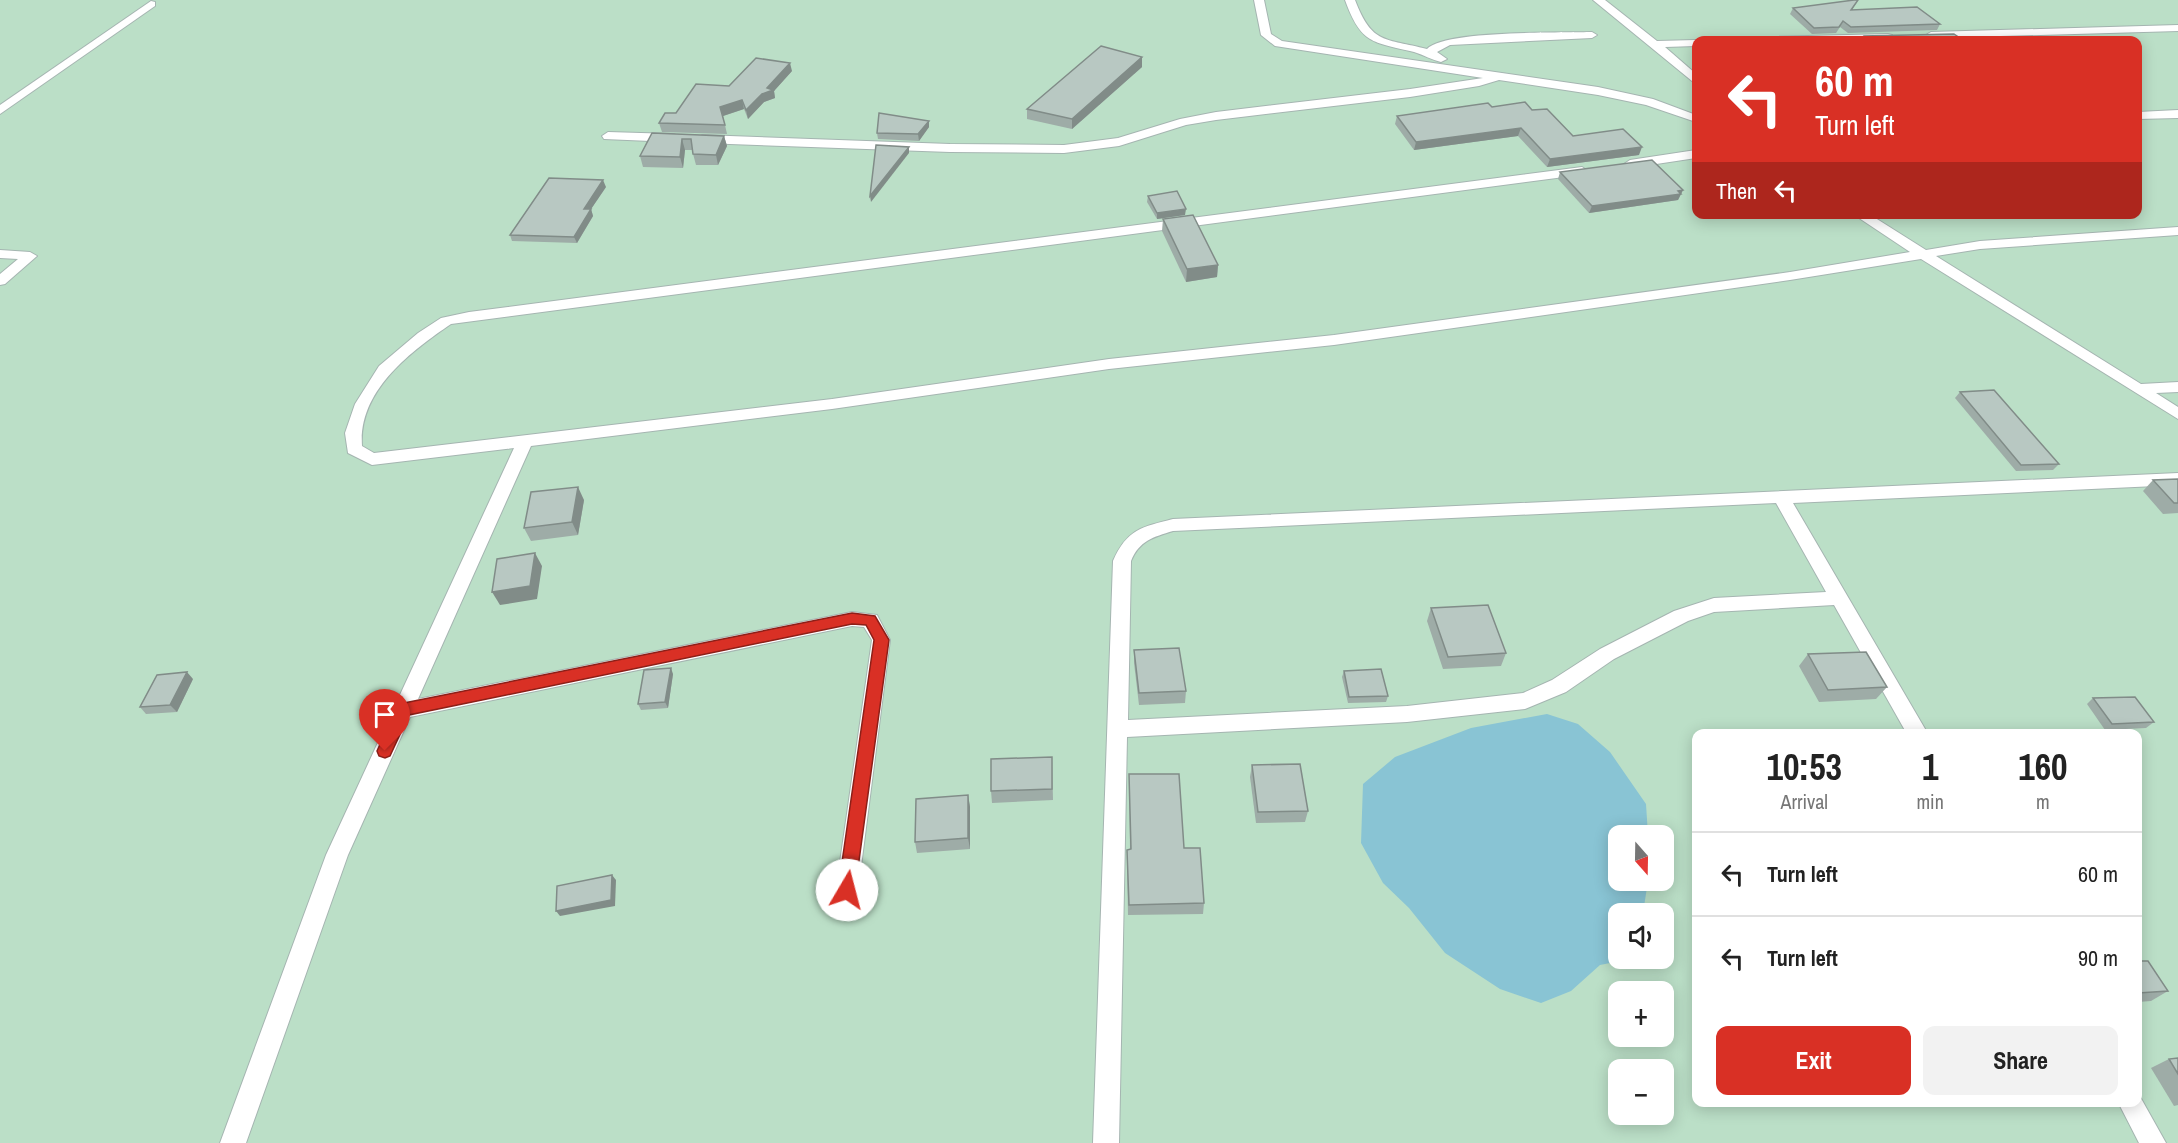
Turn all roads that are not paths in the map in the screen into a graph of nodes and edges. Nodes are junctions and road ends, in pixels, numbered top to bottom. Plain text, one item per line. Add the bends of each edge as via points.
1 (1259, 0) edge
2 (1350, 0) edge
3 (1598, 0) edge
4 (151, 4) dead end
5 (2178, 28) edge
6 (1592, 35) dead end
7 (1910, 36) edge
8 (1692, 43) edge
9 (1654, 44) junction
10 (1431, 52) junction
11 (1458, 69) junction
12 (1499, 76) junction
13 (1692, 76) edge
14 (0, 110) edge
15 (2178, 114) edge
16 (2142, 116) edge
17 (1692, 118) edge
18 (608, 136) dead end
19 (1692, 155) edge
20 (1616, 166) edge
21 (1592, 169) edge
22 (1867, 219) edge
23 (2178, 231) edge
24 (1923, 253) junction
25 (0, 254) edge
26 (0, 281) edge
27 (2178, 387) edge
28 (2141, 389) junction
29 (2178, 414) edge
30 (525, 441) junction
31 (2178, 479) edge
32 (1781, 497) junction
33 (1840, 598) junction
34 (404, 710) junction
35 (1118, 729) junction
36 (1915, 729) edge
37 (847, 890) dead end
38 (2133, 1107) edge
39 (233, 1143) edge
40 (1106, 1143) edge
41 (2154, 1143) edge

1 - 11 street via 1266,35 1279,44
2 - 10 street via 1368,34
3 - 9 street
4 - 14 street
5 - 7 street
6 - 10 street via 1464,40 1443,43
8 - 9 street
9 - 13 street
10 - 11 street
11 - 12 street
12 - 17 street via 1598,91 1649,102
12 - 18 street via 1410,93 1216,116 1119,142 1064,150
15 - 16 street
19 - 20 street
21 - 30 street via 469,316 446,321 384,369 363,404 353,433 354,449 372,459
22 - 24 street
23 - 24 street via 1980,245
24 - 28 street
24 - 30 street via 1790,276 1334,340 1109,364 832,404
25 - 26 street via 30,256
27 - 28 street
28 - 29 street
30 - 34 street
31 - 32 street
32 - 33 street
32 - 35 street via 1173,525 1152,531 1128,544 1122,561
33 - 35 street via 1714,605 1681,616 1607,654 1559,686 1525,701 1407,714
33 - 36 street
34 - 37 street via 852,619 870,620 881,640
34 - 39 street via 337,855
35 - 40 street
38 - 41 street

